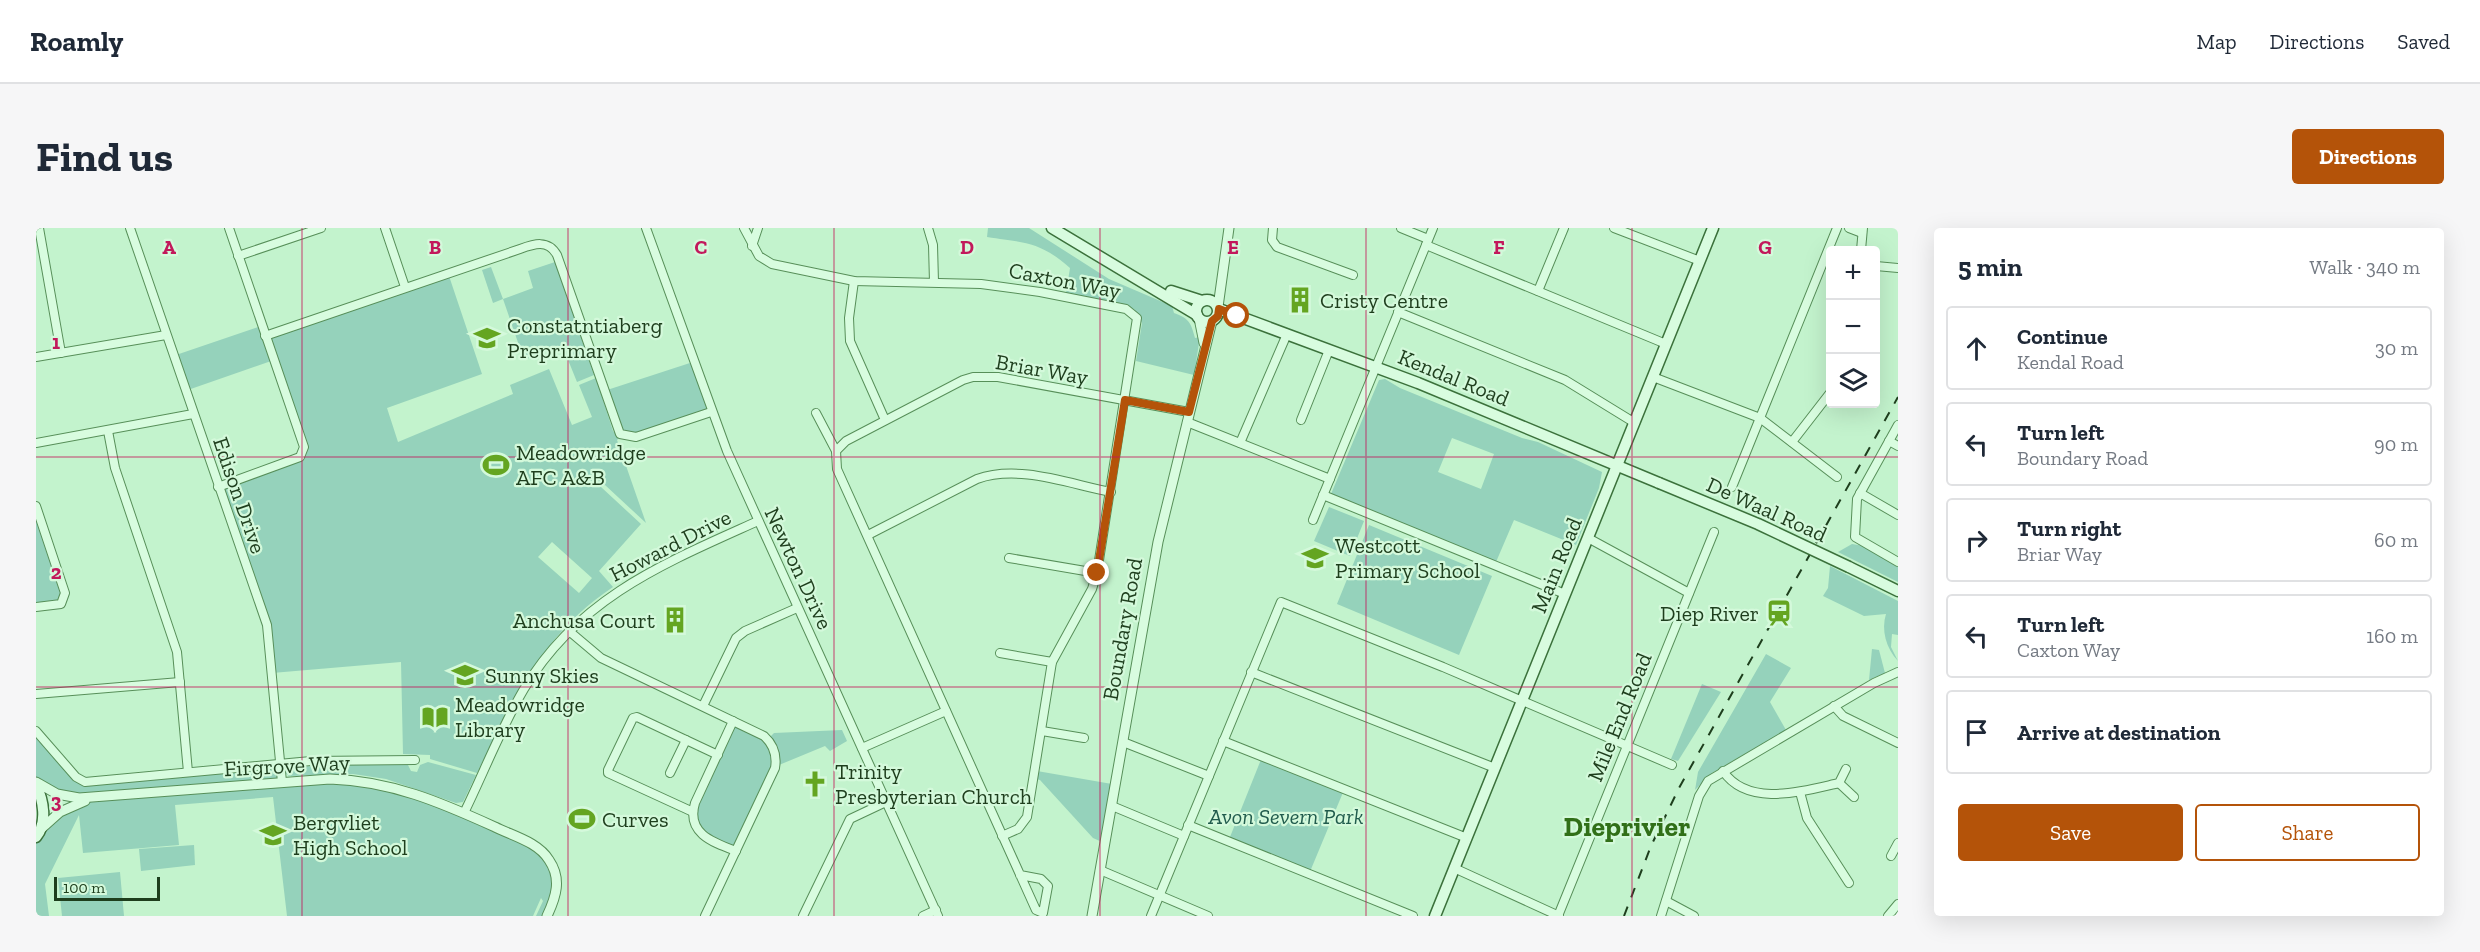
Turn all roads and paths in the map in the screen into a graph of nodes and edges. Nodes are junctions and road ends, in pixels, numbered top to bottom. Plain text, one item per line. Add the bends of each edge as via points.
1 (39, 228) edge
2 (130, 228) edge
3 (229, 228) edge
4 (321, 228) edge
5 (385, 228) edge
6 (646, 228) edge
7 (744, 228) edge
8 (758, 228) edge
9 (928, 228) edge
10 (1052, 228) edge
11 (1229, 228) edge
12 (1273, 228) edge
13 (1401, 228) edge
14 (1433, 228) edge
15 (1563, 228) edge
16 (1614, 228) edge
17 (1713, 228) edge
18 (1837, 228) edge
19 (1849, 228) edge
20 (1862, 231) edge
21 (1427, 242) junction
22 (752, 246) junction
23 (1861, 246) edge
24 (238, 256) junction
25 (1700, 261) junction
26 (1880, 266) edge
27 (1898, 268) edge
28 (1353, 274) dead end
29 (1135, 276) junction
30 (1221, 276) junction
31 (854, 281) junction
32 (934, 282) junction
33 (405, 287) junction
34 (1538, 291) junction
35 (1203, 300) junction
36 (1218, 308) junction
37 (1398, 312) junction
38 (1198, 317) junction
39 (1213, 320) junction
40 (1273, 330) junction
41 (1287, 334) junction
42 (166, 335) junction
43 (265, 336) junction
44 (1666, 344) junction
45 (1329, 350) junction
46 (1204, 352) junction
47 (61, 353) junction
48 (36, 357) edge
49 (1375, 367) junction
50 (1653, 377) junction
51 (1826, 398) edge
52 (1125, 400) junction
53 (711, 412) junction
54 (816, 413) dead end
55 (193, 414) junction
56 (1188, 417) junction
57 (1760, 418) junction
58 (885, 420) junction
59 (1301, 420) dead end
60 (1635, 423) junction
61 (1898, 425) edge
62 (108, 430) junction
63 (1889, 441) junction
64 (1792, 442) junction
65 (36, 443) edge
66 (1240, 443) junction
67 (1898, 446) edge
68 (836, 452) junction
69 (1617, 466) junction
70 (1837, 477) dead end
71 (1330, 479) junction
72 (219, 487) junction
73 (1732, 487) dead end
74 (1111, 492) junction
75 (1860, 493) junction
76 (1323, 495) junction
77 (36, 506) edge
78 (1898, 515) edge
79 (1313, 520) dead end
80 (758, 521) junction
81 (1714, 532) dead end
82 (868, 535) junction
83 (1588, 538) junction
84 (1009, 558) dead end
85 (1898, 562) edge
86 (1097, 573) junction
87 (1898, 591) edge
88 (1689, 593) junction
89 (1565, 594) junction
90 (36, 607) edge
91 (797, 608) junction
92 (569, 631) junction
93 (1000, 653) dead end
94 (1053, 662) junction
95 (1251, 672) junction
96 (1898, 672) edge
97 (180, 682) junction
98 (36, 694) edge
99 (1522, 701) junction
100 (703, 706) junction
101 (1834, 706) junction
102 (946, 711) junction
103 (734, 721) junction
104 (36, 731) edge
105 (1042, 731) junction
106 (1084, 738) dead end
107 (686, 740) junction
108 (1223, 741) junction
109 (1123, 742) junction
110 (1898, 743) edge
111 (1626, 746) junction
112 (862, 748) junction
113 (718, 755) junction
114 (415, 760) dead end
115 (280, 764) junction
116 (1672, 765) dead end
117 (1495, 768) junction
118 (1846, 769) dead end
119 (1723, 771) junction
120 (188, 772) junction
121 (670, 773) dead end
122 (1209, 776) junction
123 (282, 782) junction
124 (36, 783) edge
125 (1839, 783) junction
126 (1800, 792) junction
127 (1854, 797) dead end
128 (93, 798) junction
129 (886, 802) junction
130 (1112, 806) junction
131 (693, 812) junction
132 (464, 813) junction
133 (1188, 825) junction
134 (38, 835) edge
135 (1002, 836) junction
136 (1184, 836) junction
137 (1467, 838) junction
138 (1898, 843) edge
139 (735, 851) junction
140 (1891, 856) dead end
141 (1454, 868) junction
142 (1100, 870) junction
143 (1020, 875) junction
144 (1849, 883) dead end
145 (1160, 895) junction
146 (1666, 901) junction
147 (1898, 904) edge
148 (937, 913) edge
149 (547, 916) edge
150 (705, 916) edge
151 (803, 916) edge
152 (923, 916) edge
153 (1092, 916) edge
154 (1151, 916) edge
155 (1208, 916) edge
156 (1413, 916) edge
157 (1435, 916) edge
158 (1558, 916) edge
159 (1661, 916) edge
160 (1694, 916) edge
161 (1888, 916) edge

1 - 47 street
2 - 42 street, Edison Drive
3 - 24 street
4 - 24 street
5 - 33 street
6 - 53 street, Newton Drive
7 - 22 street, Caxton Way
8 - 22 street
9 - 32 street via 933,245
10 - 29 main road
11 - 30 street
12 - 28 street via 1276,247
13 - 21 street
14 - 21 street
15 - 34 street
16 - 25 street
17 - 25 main road, Main Road
18 - 57 street
19 - 20 street
20 - 23 street
21 - 34 street
21 - 37 street
22 - 31 street, Caxton Way via 772,264
24 - 43 street
25 - 44 main road, Main Road
26 - 27 street
29 - 35 main road
29 - 38 main road
30 - 35 street
30 - 36 street
31 - 32 street, Caxton Way
31 - 58 street via 849,341
32 - 52 street, Caxton Way via 1040,292 1130,311 1138,323
33 - 43 street
33 - 53 street via 538,243 549,246 557,255 617,432 629,438
34 - 44 street
35 - 36 main road via 1213,301
35 - 38 main road via 1197,306
36 - 39 main road
36 - 40 main road, Kendal Road
37 - 49 street
37 - 60 street via 1565,380
38 - 39 main road via 1204,322
38 - 46 street, Boundary Road
39 - 40 main road, Kendal Road
39 - 46 street, Boundary Road
40 - 41 main road, Kendal Road
41 - 45 main road, Kendal Road
41 - 66 street
42 - 47 street
42 - 55 street, Edison Drive
43 - 72 street via 303,452 300,457
44 - 50 main road, Main Road
45 - 49 main road, Kendal Road
45 - 59 street
46 - 56 street, Boundary Road
47 - 48 street
49 - 69 main road, Kendal Road
49 - 71 street
50 - 57 street
50 - 60 main road, Main Road
51 - 64 street
52 - 56 street, Briar Way
52 - 58 street, Briar Way via 998,377 973,377
52 - 74 street, Caxton Way
53 - 80 street, Newton Drive
54 - 68 street
55 - 62 street
55 - 72 street, Edison Drive
56 - 66 street, Briar Way
56 - 109 street, Boundary Road via 1158,542
57 - 64 street
57 - 73 street
58 - 68 street, Briar Way via 842,443
60 - 69 main road, Main Road
61 - 63 street
62 - 65 street
62 - 97 street via 115,468 177,652
63 - 67 street
63 - 75 street
64 - 70 street
66 - 71 street, Briar Way
68 - 82 street via 837,469
69 - 83 main road, Main Road
69 - 87 main road, De Waal Road, bridge via 1758,524
71 - 76 street
72 - 115 street, Edison Drive via 268,631
74 - 82 street via 1032,476 996,474 977,479
74 - 86 street, Caxton Way
75 - 78 street
75 - 85 street via 1855,507 1855,537
76 - 79 street
76 - 89 street
77 - 90 street via 65,593 61,604
80 - 91 street, Newton Drive
80 - 92 street, Howard Drive via 627,584
81 - 88 street, Mile End Road
82 - 102 street
83 - 88 street
83 - 89 main road, Main Road
84 - 86 street
86 - 94 street, Caxton Way
88 - 111 street, Mile End Road
89 - 99 main road, Main Road
91 - 100 street via 739,634
91 - 112 street, Newton Drive
92 - 100 street via 601,658
92 - 132 street, Howard Drive via 525,688
93 - 94 street
94 - 105 street, Caxton Way
95 - 99 street via 1281,602
95 - 108 street
95 - 117 street
96 - 101 street
97 - 98 street
97 - 120 street
99 - 111 street
99 - 117 main road, Main Road
100 - 103 street
101 - 110 street via 1843,716
101 - 119 street
102 - 112 street
102 - 135 street
103 - 113 street
103 - 139 street via 764,736 775,752 775,768
104 - 120 street via 75,777 85,782
105 - 106 street
105 - 135 street, Caxton Way via 1027,817 1018,829
107 - 113 street
107 - 121 street
107 - 131 street via 634,717 607,771
108 - 122 street
108 - 137 street
109 - 122 street
109 - 130 street, Boundary Road
111 - 116 street
111 - 158 street, Mile End Road
112 - 129 street, Newton Drive
113 - 131 street
114 - 115 street
115 - 120 street
115 - 123 street, Edison Drive
117 - 137 main road, Main Road
118 - 125 street
119 - 126 street via 1738,787 1781,795
119 - 146 street via 1708,781 1699,796
122 - 133 street
123 - 128 street, Firgrove Way
123 - 132 street, Firgrove Way via 330,779 382,784 429,797
124 - 128 street, Firgrove Way via 61,796
124 - 134 main road via 43,807
125 - 126 street
125 - 127 street
126 - 144 street via 1807,818
128 - 134 street, Firgrove Way via 64,809
129 - 148 street, Newton Drive
129 - 151 street via 850,819
130 - 136 street
130 - 142 street, Boundary Road
131 - 139 street via 696,829 702,836
132 - 149 street, Firgrove Way via 527,842 546,856 557,884
133 - 136 street
133 - 156 street
135 - 143 street
136 - 145 street
137 - 141 main road, Main Road
138 - 140 street
139 - 150 street
141 - 157 main road, Main Road
141 - 158 street
142 - 145 street
142 - 153 street, Boundary Road
143 - 143 street via 1036,910 1043,913 1049,888 1046,883
145 - 154 street
145 - 155 street
146 - 159 street
146 - 160 street
147 - 161 street
148 - 152 street

